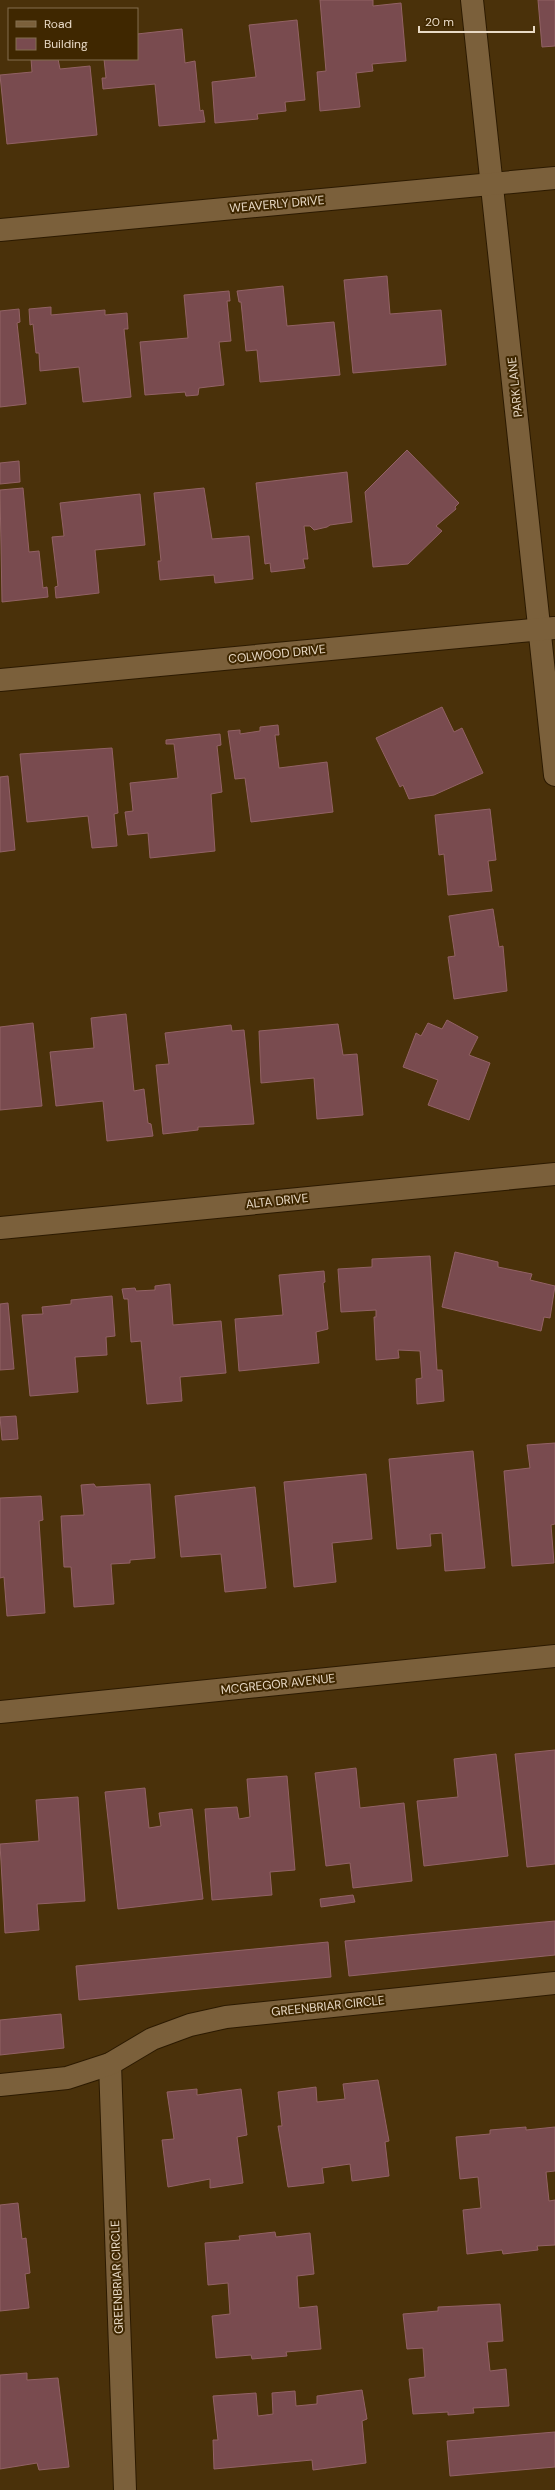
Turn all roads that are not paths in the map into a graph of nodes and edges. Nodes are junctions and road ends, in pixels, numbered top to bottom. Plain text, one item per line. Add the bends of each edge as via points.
1 (472, 0) edge
2 (555, 178) edge
3 (492, 184) junction
4 (0, 230) edge
5 (548, 628) edge
6 (0, 680) edge
7 (555, 775) edge
8 (555, 1174) edge
9 (0, 1228) edge
10 (555, 1656) edge
11 (0, 1712) edge
12 (555, 1983) edge
13 (110, 2064) junction
14 (0, 2085) edge
15 (125, 2490) edge

1 - 3 street, PARK LANE
2 - 3 street, WEAVERLY DRIVE
3 - 4 street, WEAVERLY DRIVE
3 - 5 street, PARK LANE
5 - 6 street, COLWOOD DRIVE
5 - 7 street, PARK LANE
8 - 9 street, ALTA DRIVE
10 - 11 street, MCGREGOR AVENUE
12 - 13 street, GREENBRIAR CIRCLE via 226,2017 190,2025 152,2039
13 - 14 street, GREENBRIAR CIRCLE via 66,2078
13 - 15 street, GREENBRIAR CIRCLE

